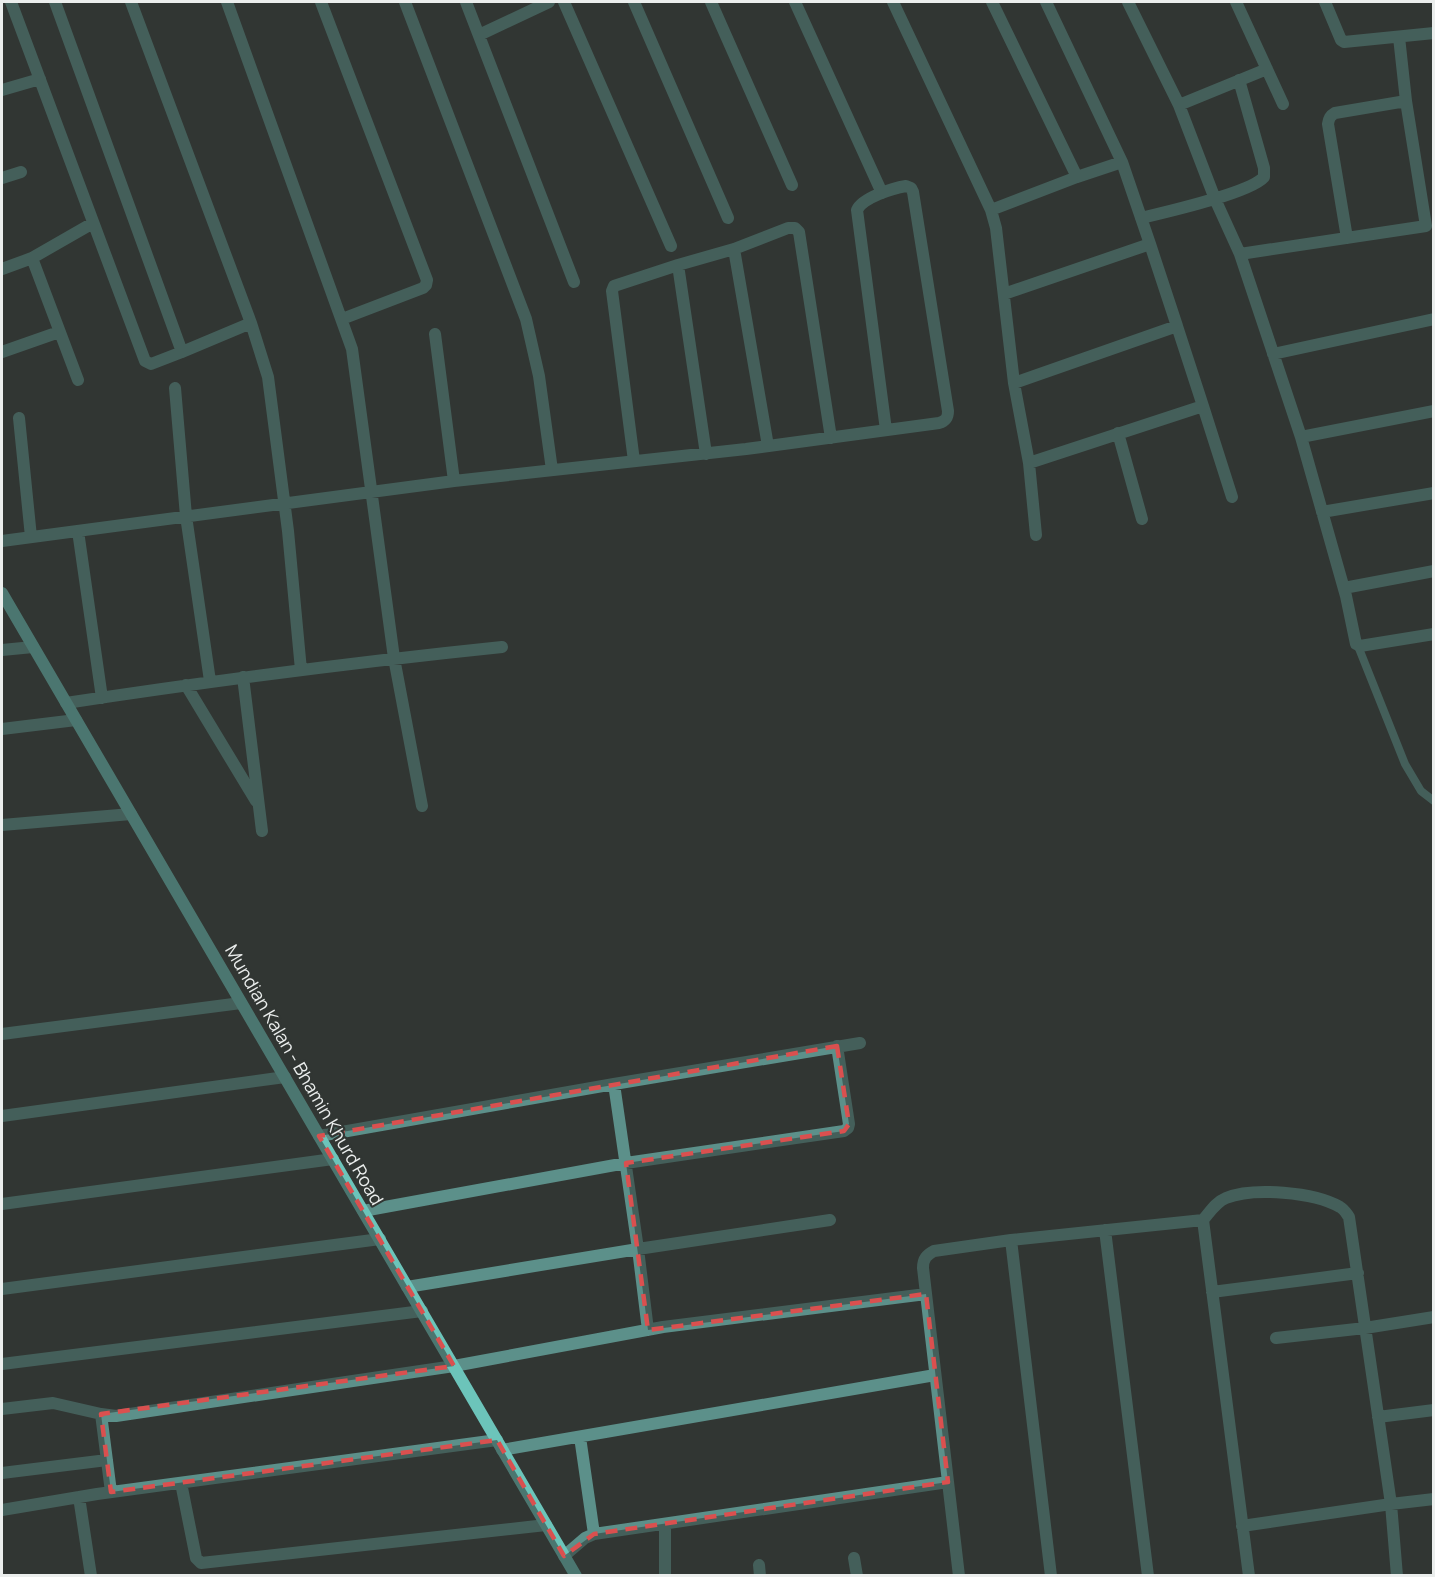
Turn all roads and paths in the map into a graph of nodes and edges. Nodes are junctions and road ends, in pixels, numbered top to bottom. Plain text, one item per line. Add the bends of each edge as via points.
1 (11, 2) edge
2 (55, 2) edge
3 (131, 2) edge
4 (227, 2) edge
5 (321, 2) edge
6 (405, 2) edge
7 (466, 2) edge
8 (549, 2) edge
9 (564, 2) edge
10 (634, 2) edge
11 (711, 2) edge
12 (795, 2) edge
13 (893, 2) edge
14 (992, 2) edge
15 (1046, 2) edge
16 (1128, 2) edge
17 (1236, 2) edge
18 (1325, 2) edge
19 (1434, 33) edge
20 (479, 34) junction
21 (1399, 37) junction
22 (1267, 69) junction
23 (40, 79) junction
24 (1239, 80) junction
25 (2, 90) edge
26 (1407, 101) junction
27 (1283, 104) dead end
28 (1179, 105) junction
29 (1122, 162) junction
30 (21, 172) dead end
31 (1077, 177) junction
32 (2, 178) edge
33 (792, 185) dead end
34 (882, 193) junction
35 (1215, 199) junction
36 (991, 210) junction
37 (728, 218) dead end
38 (1141, 218) junction
39 (93, 223) junction
40 (1430, 226) edge
41 (1347, 238) junction
42 (1150, 244) junction
43 (671, 246) dead end
44 (734, 249) junction
45 (1239, 254) junction
46 (32, 258) junction
47 (678, 265) junction
48 (2, 269) edge
49 (574, 282) dead end
50 (1004, 294) junction
51 (342, 319) junction
52 (1434, 319) edge
53 (251, 323) junction
54 (1177, 326) junction
55 (59, 332) junction
56 (435, 334) dead end
57 (2, 352) edge
58 (182, 352) junction
59 (1273, 354) junction
60 (78, 380) dead end
61 (1014, 383) junction
62 (175, 388) dead end
63 (1203, 406) junction
64 (1434, 411) edge
65 (19, 418) dead end
66 (886, 430) junction
67 (1118, 434) junction
68 (1301, 437) junction
69 (831, 438) junction
70 (768, 446) junction
71 (706, 454) junction
72 (634, 461) junction
73 (1029, 463) junction
74 (552, 470) junction
75 (454, 481) junction
76 (371, 491) junction
77 (1434, 493) edge
78 (1232, 497) dead end
79 (285, 502) junction
80 (1322, 512) junction
81 (186, 516) junction
82 (1142, 519) dead end
83 (78, 531) junction
84 (1036, 535) dead end
85 (31, 537) junction
86 (2, 541) edge
87 (1434, 572) edge
88 (1344, 588) junction
89 (2, 593) edge
90 (1434, 634) edge
91 (1358, 646) junction
92 (33, 647) junction
93 (502, 647) dead end
94 (2, 650) edge
95 (394, 658) junction
96 (301, 670) junction
97 (243, 677) junction
98 (210, 681) junction
99 (186, 685) junction
100 (102, 698) junction
101 (66, 703) junction
102 (76, 720) junction
103 (2, 729) edge
104 (1434, 801) edge
105 (422, 806) dead end
106 (259, 807) junction
107 (131, 814) junction
108 (2, 825) edge
109 (262, 831) dead end
110 (241, 1003) junction
111 (2, 1034) edge
112 (860, 1042) dead end
113 (837, 1046) junction
114 (285, 1077) junction
115 (614, 1084) junction
116 (2, 1116) edge
117 (319, 1136) junction
118 (333, 1159) junction
119 (626, 1163) junction
120 (2, 1204) edge
121 (363, 1211) junction
122 (830, 1220) dead end
123 (1203, 1220) junction
124 (1105, 1230) junction
125 (380, 1239) junction
126 (1011, 1240) junction
127 (638, 1249) junction
128 (1358, 1273) junction
129 (407, 1287) junction
130 (2, 1289) edge
131 (1212, 1292) junction
132 (926, 1294) junction
133 (422, 1311) junction
134 (1434, 1317) edge
135 (1365, 1328) junction
136 (648, 1330) junction
137 (1276, 1338) dead end
138 (2, 1364) edge
139 (454, 1366) junction
140 (935, 1375) junction
141 (2, 1409) edge
142 (1434, 1410) edge
143 (101, 1414) junction
144 (1378, 1417) junction
145 (580, 1437) junction
146 (500, 1445) junction
147 (107, 1460) junction
148 (2, 1473) edge
149 (948, 1482) junction
150 (181, 1483) junction
151 (111, 1492) junction
152 (79, 1497) junction
153 (1434, 1499) edge
154 (1391, 1504) junction
155 (2, 1510) edge
156 (665, 1524) junction
157 (546, 1525) junction
158 (1242, 1526) junction
159 (594, 1534) junction
160 (564, 1556) junction
161 (854, 1558) dead end
162 (91, 1575) edge
163 (576, 1575) edge
164 (665, 1575) edge
165 (857, 1575) edge
166 (959, 1575) edge
167 (1051, 1575) edge
168 (1148, 1575) edge
169 (1249, 1575) edge
170 (1397, 1575) edge

1 - 23 street
2 - 58 street
3 - 53 street
4 - 51 street
5 - 51 street via 427,280 423,288
6 - 74 street via 526,319 539,375
7 - 20 street
8 - 20 street
9 - 43 street
10 - 37 street
11 - 33 street
12 - 34 street
13 - 36 street
14 - 31 street
15 - 29 street
16 - 28 street
17 - 22 street
18 - 21 street via 1344,42
19 - 21 street
20 - 49 street
21 - 26 street
22 - 24 street
22 - 27 street
23 - 25 street
23 - 39 street
24 - 28 street
24 - 35 street via 1264,177 1258,183
26 - 40 street
26 - 41 street via 1335,113 1328,120
28 - 35 street
29 - 31 street
29 - 38 street
30 - 32 street
31 - 36 street
34 - 66 street via 857,210
34 - 66 street via 904,186 913,192 948,415 944,422
35 - 38 street
35 - 45 street
36 - 50 street
38 - 42 street
39 - 46 street
39 - 58 street via 145,361 151,364
40 - 41 street
41 - 45 street
42 - 50 street
42 - 54 street
44 - 47 street
44 - 69 street via 788,228 798,230
44 - 70 street
45 - 59 street
46 - 48 street
46 - 55 street
47 - 71 street
47 - 72 street via 613,288
50 - 61 street
51 - 76 street via 353,355
52 - 59 street
53 - 58 street
53 - 79 street via 268,377
54 - 61 street
54 - 63 street
55 - 57 street
55 - 60 street
56 - 75 street
59 - 68 street
61 - 73 street
62 - 81 street
63 - 67 street
63 - 78 street
64 - 68 street
65 - 85 street
66 - 69 street
67 - 73 street
67 - 82 street
68 - 80 street
69 - 70 street
70 - 71 street
71 - 72 street
72 - 74 street
73 - 84 street
74 - 75 street
75 - 76 street
76 - 79 street
76 - 95 street
77 - 80 street
79 - 81 street
79 - 96 street
80 - 88 street
81 - 83 street
81 - 98 street
83 - 85 street
83 - 100 street
85 - 86 street
87 - 88 street
88 - 91 street
89 - 92 street, Mundian Kalan - Bhamin Khurd Road
90 - 91 street
91 - 104 lane via 1405,764 1421,791
92 - 94 street
92 - 101 street, Mundian Kalan - Bhamin Khurd Road
93 - 95 street
95 - 96 street
95 - 105 street
96 - 97 street
97 - 98 street
97 - 106 street
98 - 99 street
99 - 100 street
99 - 106 street
100 - 101 street
101 - 102 street, Mundian Kalan - Bhamin Khurd Road
102 - 103 street
102 - 107 street, Mundian Kalan - Bhamin Khurd Road
106 - 109 street
107 - 108 street
107 - 110 street, Mundian Kalan - Bhamin Khurd Road
110 - 111 street
110 - 114 street, Mundian Kalan - Bhamin Khurd Road
112 - 113 street
113 - 115 street
113 - 119 street via 849,1124 844,1131
114 - 116 street
114 - 117 street, Mundian Kalan - Bhamin Khurd Road
115 - 117 street
115 - 119 street
117 - 118 street, Mundian Kalan - Bhamin Khurd Road
118 - 120 street
118 - 121 street, Mundian Kalan - Bhamin Khurd Road
119 - 121 street
119 - 127 street
121 - 125 street, Mundian Kalan - Bhamin Khurd Road
122 - 127 street
123 - 124 street
123 - 128 street via 1217,1203 1240,1195 1274,1192 1320,1199 1343,1209 1349,1217
123 - 131 street
124 - 126 street
124 - 168 street
125 - 129 street, Mundian Kalan - Bhamin Khurd Road
125 - 130 street
126 - 132 street via 927,1255 923,1261
126 - 167 street
127 - 129 street
127 - 136 street
128 - 131 street
128 - 135 street
129 - 133 street, Mundian Kalan - Bhamin Khurd Road
131 - 158 street
132 - 136 street
132 - 140 street
133 - 138 street
133 - 139 street, Mundian Kalan - Bhamin Khurd Road
134 - 135 street
135 - 137 street
135 - 144 street
136 - 139 street
139 - 143 street via 116,1416
139 - 146 street, Mundian Kalan - Bhamin Khurd Road
140 - 145 street
140 - 149 street
141 - 143 street via 53,1403
142 - 144 street
143 - 147 street
144 - 154 street
145 - 146 street
145 - 159 street
146 - 150 street
146 - 157 street, Mundian Kalan - Bhamin Khurd Road
147 - 148 street
147 - 151 street
149 - 156 street
149 - 166 street
150 - 151 street
150 - 157 street via 196,1558 204,1564
151 - 152 street
152 - 155 street
152 - 162 street
153 - 154 street
154 - 158 street
154 - 170 street
156 - 159 street
156 - 164 street
157 - 160 street, Mundian Kalan - Bhamin Khurd Road
158 - 169 street
159 - 160 street
160 - 163 street, Mundian Kalan - Bhamin Khurd Road
161 - 165 street

